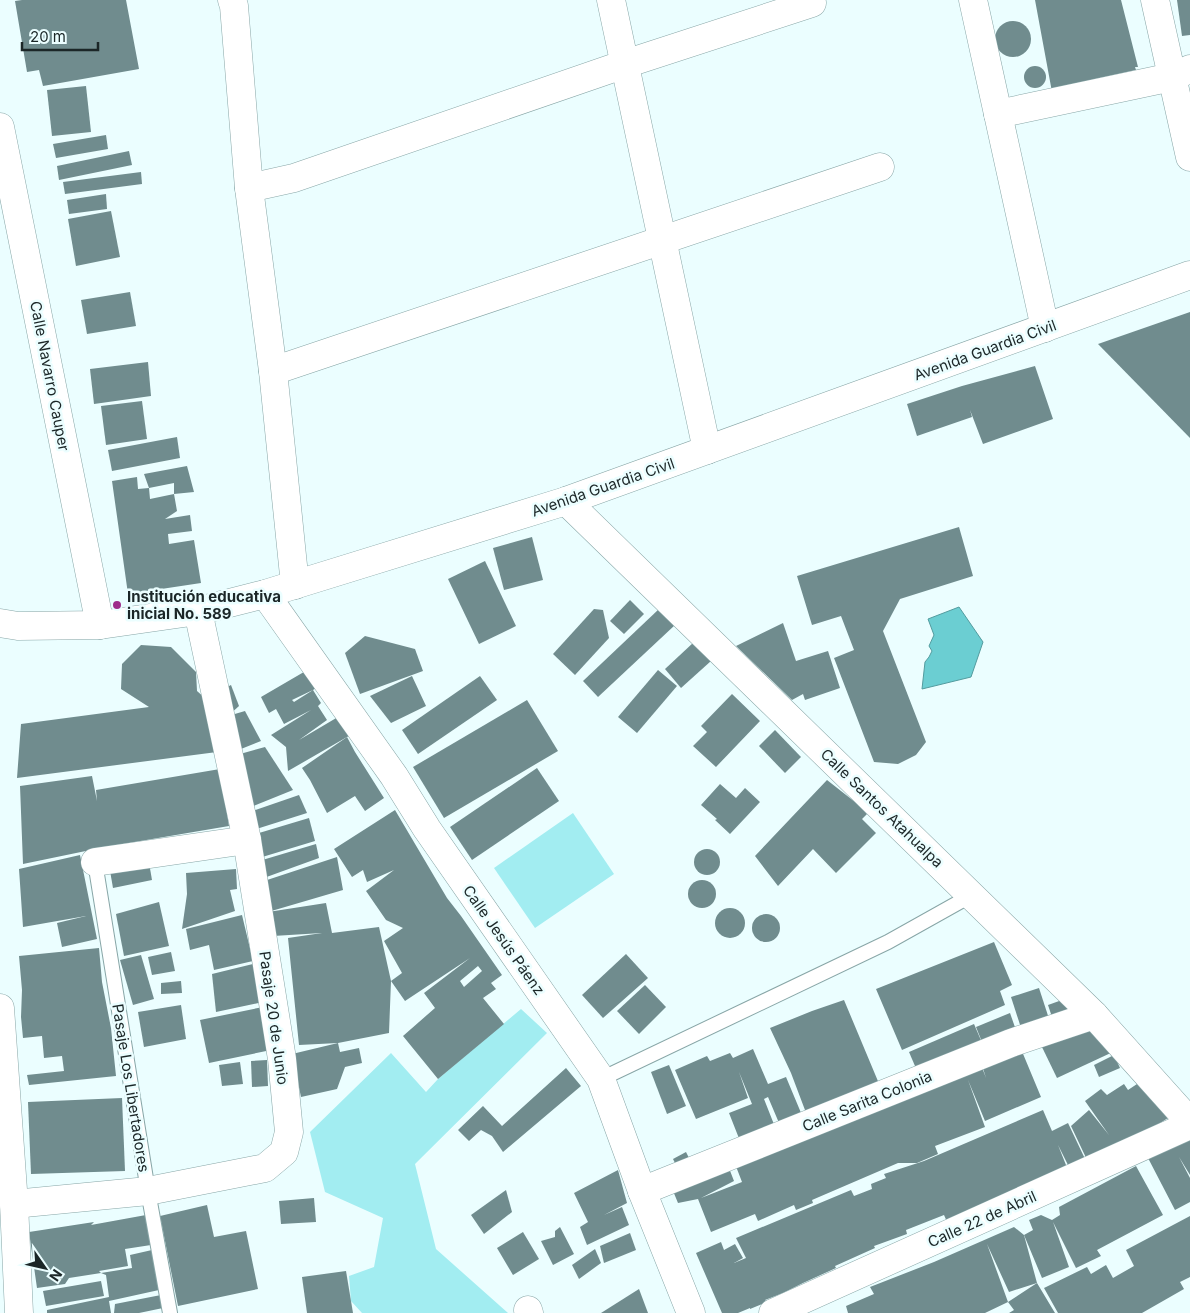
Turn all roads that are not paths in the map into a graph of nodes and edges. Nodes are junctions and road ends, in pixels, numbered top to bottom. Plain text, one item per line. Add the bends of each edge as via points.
1 (611, 0) edge
2 (973, 0) edge
3 (1155, 0) edge
4 (240, 2) edge
5 (812, 2) dead end
6 (625, 64) junction
7 (1181, 73) edge
8 (998, 114) junction
9 (1, 142) edge
10 (1190, 157) edge
11 (880, 167) dead end
12 (250, 188) junction
13 (662, 240) junction
14 (1190, 275) edge
15 (1045, 328) junction
16 (273, 371) junction
17 (707, 450) junction
18 (566, 501) junction
19 (295, 585) junction
20 (265, 594) junction
21 (198, 611) junction
22 (0, 623) edge
23 (100, 625) junction
24 (247, 840) junction
25 (95, 862) joint
26 (972, 895) junction
27 (0, 1008) edge
28 (1094, 1015) junction
29 (601, 1079) junction
30 (1190, 1124) edge
31 (148, 1191) junction
32 (642, 1191) junction
33 (14, 1204) junction
34 (20, 1313) edge
35 (170, 1313) edge
36 (691, 1313) edge
37 (773, 1313) edge

1 - 6 street
2 - 8 street
3 - 7 street
4 - 12 street
5 - 6 street
6 - 12 street via 294,178
6 - 13 street
7 - 8 street
7 - 10 street
8 - 15 street
9 - 23 street, Calle Navarro Cauper
11 - 13 street
12 - 16 street
13 - 16 street
13 - 17 street
14 - 15 street, Avenida Guardia Civil
15 - 17 street, Avenida Guardia Civil
16 - 19 street
17 - 18 street, Avenida Guardia Civil
18 - 19 street, Avenida Guardia Civil
18 - 26 street, Calle Santos Atahualpa
19 - 20 street, Avenida Guardia Civil
20 - 21 street, Avenida Guardia Civil
20 - 29 street, Calle Jesús Páenz
21 - 23 street, Avenida Guardia Civil
21 - 24 street, Pasaje 20 de Junio
22 - 23 street, Avenida Guardia Civil via 18,626
24 - 25 street
24 - 31 street, Pasaje 20 de Junio via 282,1059 289,1132 284,1152 265,1168
25 - 31 lane, Pasaje Los Libertadores
26 - 28 street, Calle Santos Atahualpa
26 - 29 lane via 888,942
27 - 33 street
28 - 30 street, Calle Santos Atahualpa
28 - 32 street, Calle Sarita Colonia via 1011,1043
29 - 32 street, Calle Jesús Páenz
30 - 37 street, Calle 22 de Abril
31 - 33 street, Pasaje 20 de Junio
31 - 35 lane, Pasaje Los Libertadores
32 - 36 street, Calle Jesús Páenz
33 - 34 street

